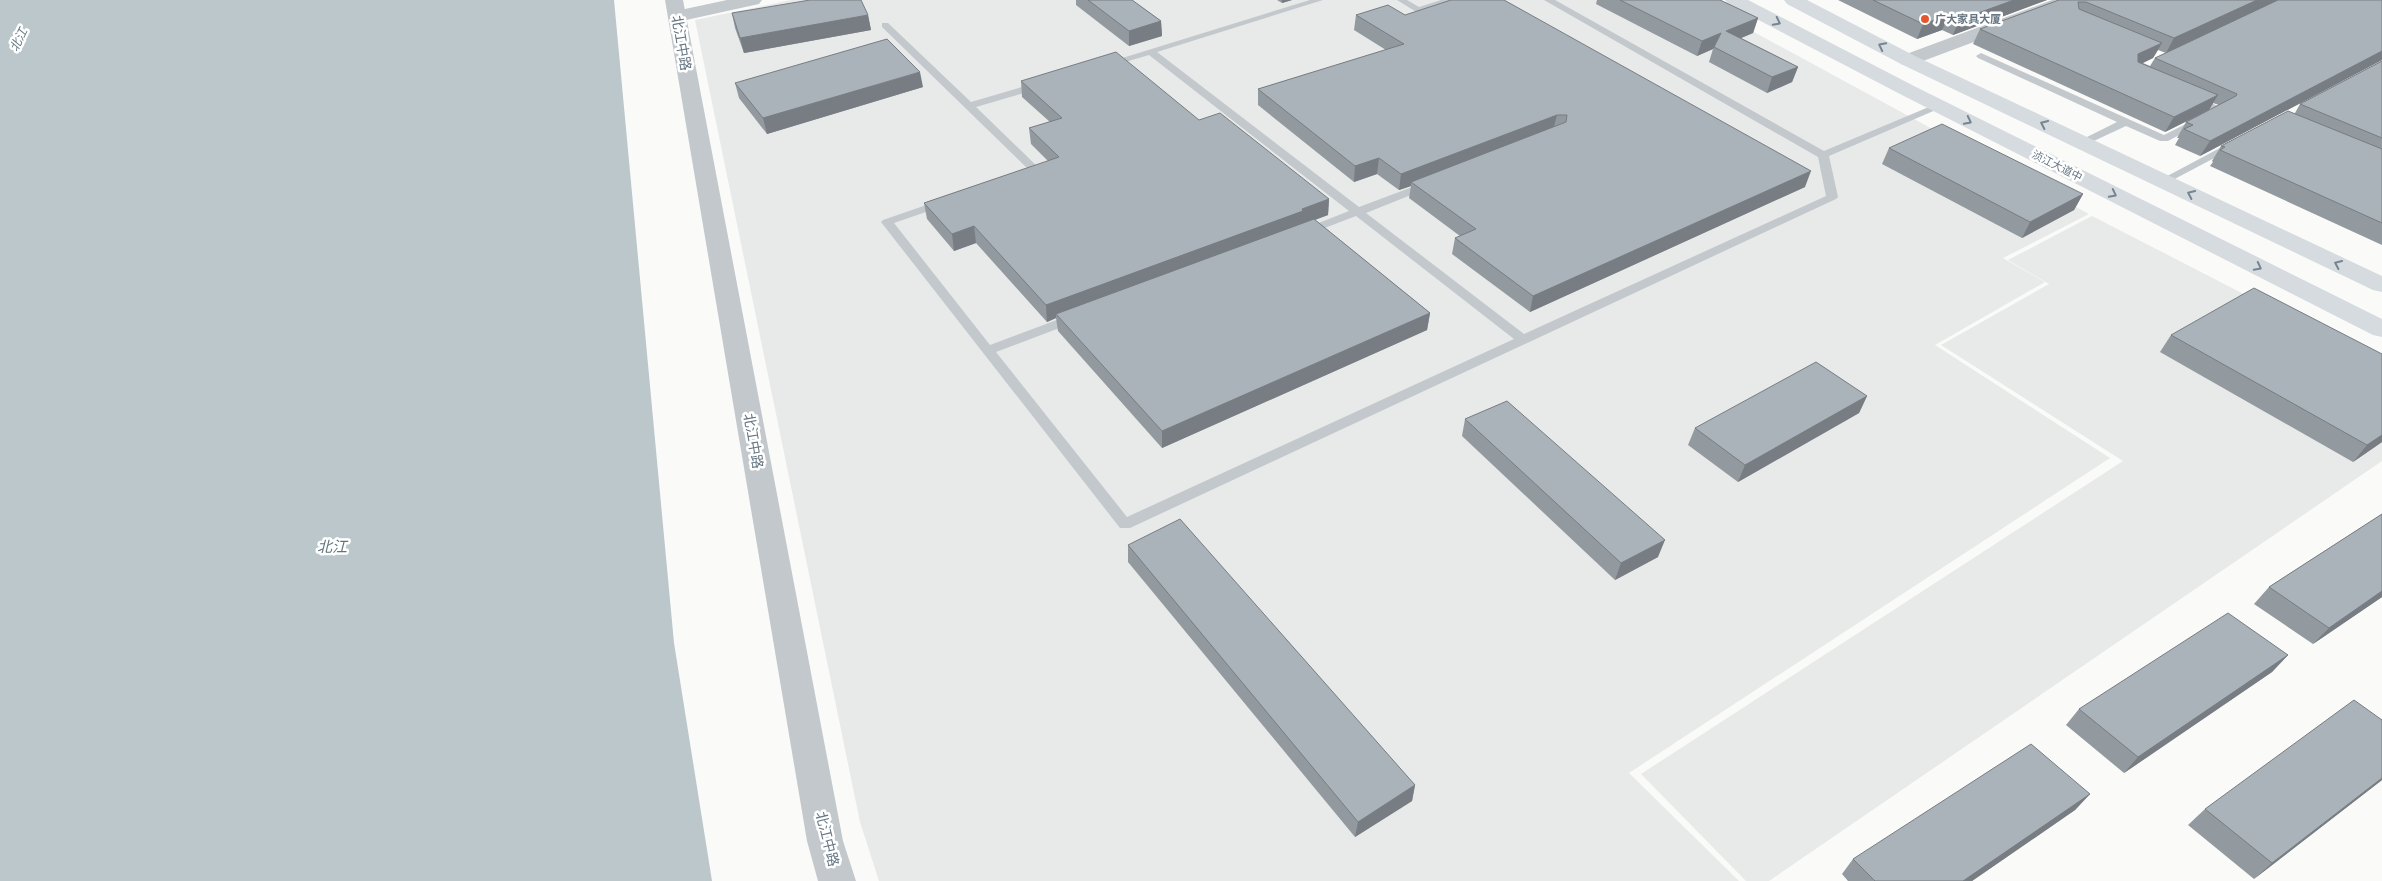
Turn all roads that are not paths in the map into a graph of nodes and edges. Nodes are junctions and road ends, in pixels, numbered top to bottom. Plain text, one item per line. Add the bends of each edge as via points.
1 (753, 0) edge
2 (1319, 0) edge
3 (1401, 0) edge
4 (1450, 0) edge
5 (1548, 0) edge
6 (1734, 0) edge
7 (1793, 0) edge
8 (2069, 0) edge
9 (675, 8) edge
10 (885, 25) dead end
11 (1151, 52) junction
12 (1980, 56) dead end
13 (1908, 60) junction
14 (1093, 69) edge
15 (1045, 83) edge
16 (2187, 95) edge
17 (969, 106) junction
18 (1940, 106) junction
19 (2125, 122) junction
20 (2243, 138) edge
21 (2083, 143) junction
22 (1823, 155) junction
23 (1017, 177) edge
24 (1440, 180) edge
25 (2163, 181) junction
26 (952, 200) edge
27 (1358, 212) junction
28 (1293, 236) edge
29 (2382, 285) edge
30 (1090, 312) edge
31 (2382, 329) edge
32 (1524, 340) junction
33 (988, 350) junction
34 (837, 881) edge

1 - 9 street
2 - 11 lane
3 - 4 lane via 1418,10
5 - 22 lane
6 -> 18 main road, 浈江大道中
13 -> 7 main road
8 - 13 street
9 - 34 street, 北江中路 via 825,841
10 - 17 lane
11 - 14 lane
11 - 27 lane
12 - 19 lane
21 -> 13 main road
15 - 17 lane
16 - 19 lane via 2222,110 2164,139
17 - 23 lane via 1036,171
18 - 22 lane
18 -> 31 main road, 浈江大道中
19 - 21 lane
20 - 25 lane
21 - 25 main road
22 - 32 lane via 1832,197
24 - 27 lane
29 -> 25 main road
26 - 33 lane via 887,222
27 - 28 lane
27 - 32 lane
30 - 33 lane
32 - 33 lane via 1125,524

